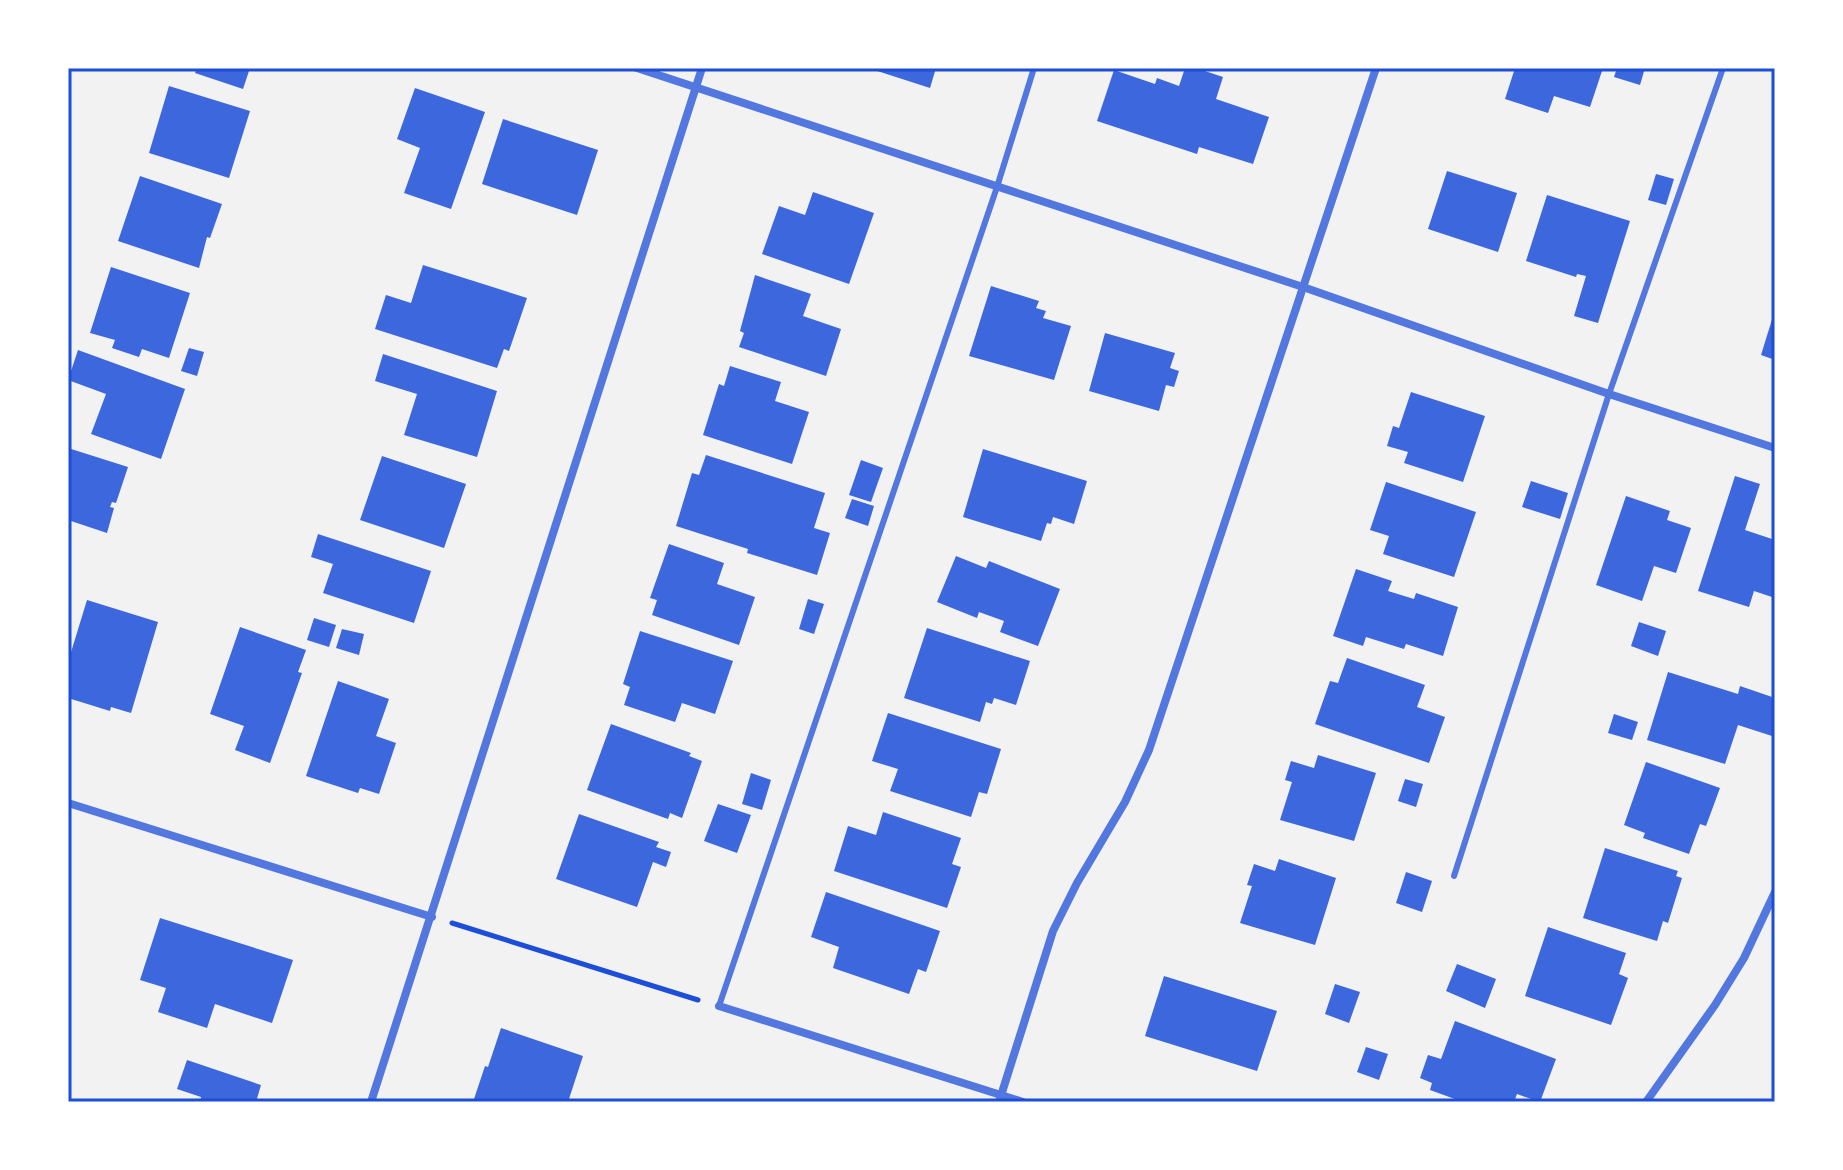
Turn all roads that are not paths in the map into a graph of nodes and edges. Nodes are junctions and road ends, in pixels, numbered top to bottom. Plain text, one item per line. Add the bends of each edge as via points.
1 (637, 68) edge
2 (702, 68) edge
3 (1034, 68) edge
4 (1376, 68) edge
5 (1723, 68) edge
6 (696, 85) junction
7 (997, 187) junction
8 (1303, 287) junction
9 (1609, 394) junction
10 (1775, 448) edge
11 (68, 803) edge
12 (1454, 876) dead end
13 (1775, 892) edge
14 (432, 917) junction
15 (719, 1006) joint
16 (1000, 1098) edge
17 (371, 1102) edge
18 (1023, 1102) edge
19 (1646, 1102) edge

1 - 6 street
2 - 6 street
3 - 7 lane
4 - 8 street
5 - 9 lane
6 - 7 street
6 - 14 street
7 - 8 street
7 - 15 lane
8 - 9 street
8 - 16 street via 1149,750 1053,931
9 - 10 street
9 - 12 lane
11 - 14 street
13 - 19 street via 1744,958
14 - 17 street
15 - 16 street
16 - 18 street

